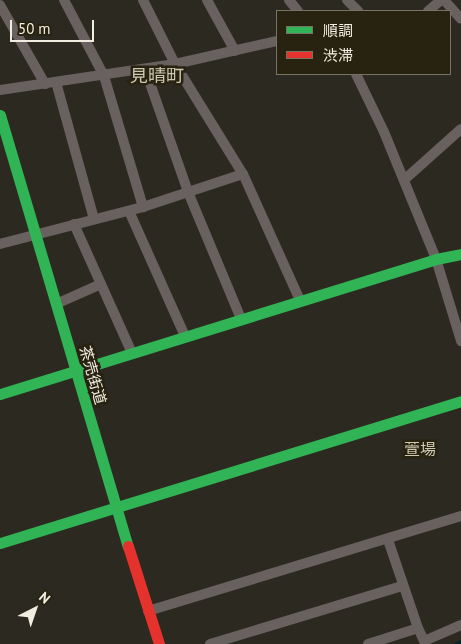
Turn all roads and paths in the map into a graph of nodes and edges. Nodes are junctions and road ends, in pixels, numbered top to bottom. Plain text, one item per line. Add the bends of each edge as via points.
1 (64, 0) edge
2 (143, 0) edge
3 (207, 0) edge
4 (288, 0) edge
5 (347, 0) edge
6 (442, 0) edge
7 (0, 5) edge
8 (297, 10) edge
9 (357, 10) edge
10 (429, 10) edge
11 (461, 19) edge
12 (276, 42) edge
13 (235, 51) junction
14 (175, 64) junction
15 (145, 69) junction
16 (356, 75) edge
17 (104, 76) junction
18 (51, 83) junction
19 (0, 90) edge
20 (0, 115) edge
21 (461, 129) edge
22 (243, 174) junction
23 (404, 180) junction
24 (188, 192) junction
25 (142, 207) junction
26 (129, 210) junction
27 (94, 219) junction
28 (74, 224) junction
29 (35, 234) junction
30 (0, 244) edge
31 (461, 254) edge
32 (436, 259) junction
33 (101, 284) junction
34 (300, 300) junction
35 (56, 304) junction
36 (241, 319) junction
37 (184, 336) junction
38 (461, 341) edge
39 (132, 353) junction
40 (76, 370) junction
41 (0, 394) edge
42 (461, 401) edge
43 (116, 508) junction
44 (461, 516) edge
45 (388, 540) junction
46 (0, 543) edge
47 (402, 586) junction
48 (148, 611) junction
49 (461, 625) edge
50 (418, 628) junction
51 (159, 644) edge
52 (210, 644) edge
53 (368, 644) edge

1 - 17 street
2 - 14 street
3 - 13 street
4 - 8 street
5 - 9 street
6 - 10 street
6 - 11 street
7 - 18 street
12 - 13 street
13 - 14 street
14 - 15 street
14 - 22 street
15 - 17 street
15 - 24 street
16 - 23 street
17 - 18 street
17 - 25 street
18 - 19 street
18 - 27 street
20 - 29 street, 茶売街道
21 - 23 street
22 - 24 street
22 - 34 street
23 - 32 street
24 - 25 street
24 - 36 street
25 - 26 street
26 - 27 street
26 - 37 street
27 - 28 street
28 - 29 street
28 - 33 street
29 - 30 street
29 - 35 street, 茶売街道
31 - 32 street
32 - 34 street
32 - 38 street
33 - 35 street
33 - 39 street
34 - 36 street
35 - 40 street, 茶売街道
36 - 37 street
37 - 39 street
39 - 40 street
40 - 41 street
40 - 43 street, 茶売街道
42 - 43 street
43 - 46 street
43 - 48 street, 茶売街道
44 - 45 street
45 - 47 street
45 - 48 street
47 - 50 street
47 - 52 street
48 - 51 street, 茶売街道
49 - 50 street via 424,641
50 - 53 street

